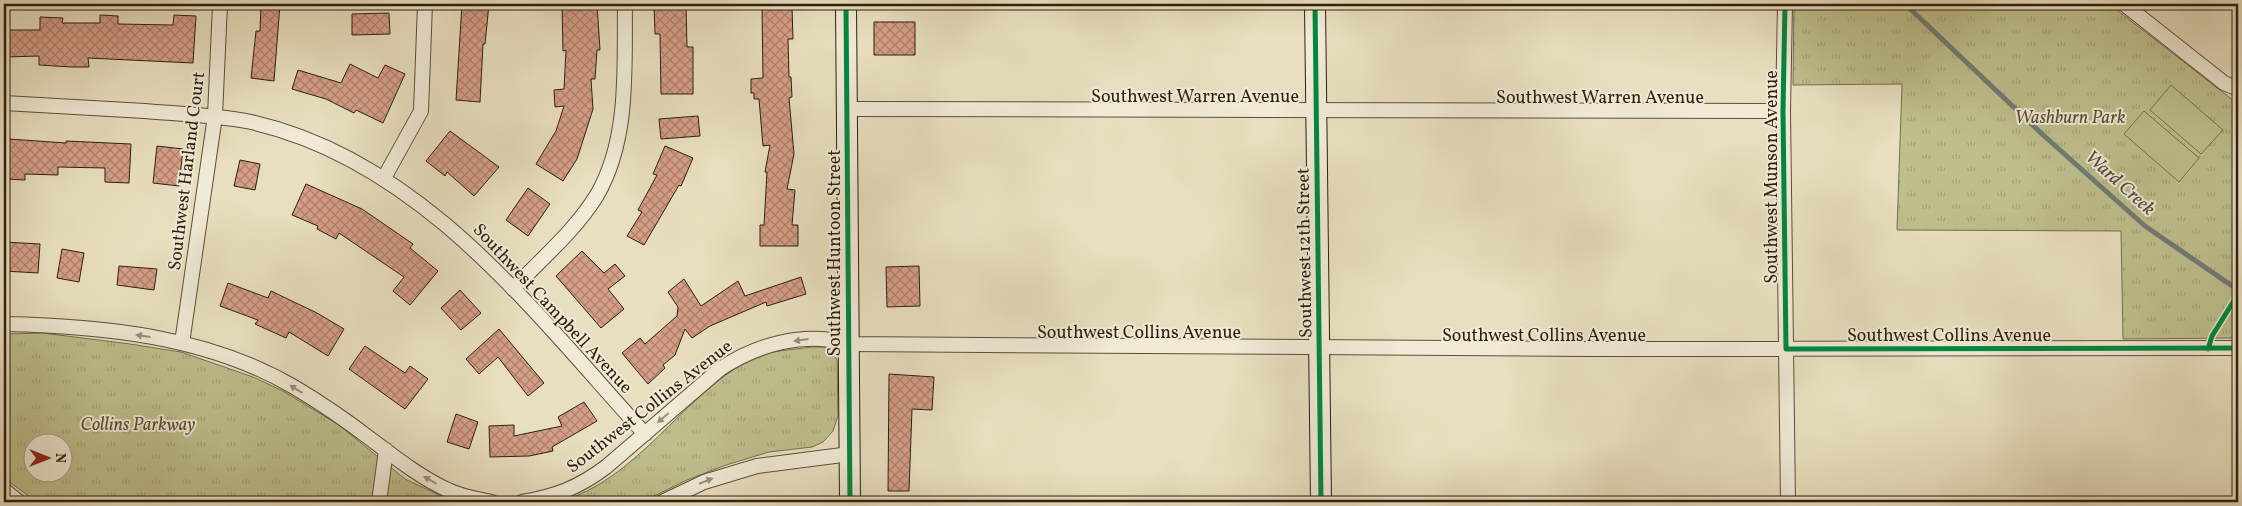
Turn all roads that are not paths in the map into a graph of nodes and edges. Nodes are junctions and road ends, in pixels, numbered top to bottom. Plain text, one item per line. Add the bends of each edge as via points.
1 (220, 4) edge
2 (425, 4) edge
3 (625, 4) edge
4 (846, 4) edge
5 (1315, 4) edge
6 (1785, 4) edge
7 (2124, 4) edge
8 (2238, 88) edge
9 (4, 103) edge
10 (847, 109) junction
11 (1316, 111) junction
12 (1783, 111) junction
13 (215, 116) junction
14 (384, 178) junction
15 (513, 289) junction
16 (4, 324) edge
17 (182, 342) junction
18 (849, 344) junction
19 (1319, 347) junction
20 (2238, 348) edge
21 (1786, 349) junction
22 (645, 434) junction
23 (386, 450) junction
24 (850, 454) junction
25 (4, 490) edge
26 (19, 502) edge
27 (379, 502) edge
28 (492, 502) edge
29 (522, 502) edge
30 (662, 502) edge
31 (850, 502) edge
32 (1320, 502) edge
33 (1788, 502) edge

1 - 13 street, Southwest Harland Court
2 - 14 street via 421,111
3 - 15 street via 622,109 613,156 597,194 570,231
4 - 10 main road, Southwest Huntoon Street
5 - 11 main road, Southwest 12th Street
6 - 12 street, Southwest Munson Avenue
7 - 8 street via 2224,83
9 - 13 street, Southwest Campbell Avenue
10 - 11 street, Southwest Warren Avenue
10 - 18 main road, Southwest Huntoon Street
11 - 12 street, Southwest Warren Avenue
11 - 19 main road, Southwest 12th Street
12 - 21 street, Southwest Munson Avenue
13 - 14 street, Southwest Campbell Avenue via 286,132
13 - 17 street, Southwest Harland Court
14 - 15 street, Southwest Campbell Avenue via 479,253
15 - 22 street, Southwest Campbell Avenue
17 -> 16 street via 87,328
23 -> 17 street via 286,383 251,366
18 - 19 street, Southwest Collins Avenue
18 -> 22 street, Southwest Collins Avenue via 829,338 811,338 758,348 720,369
18 - 24 main road, Southwest Huntoon Street
19 - 21 street, Southwest Collins Avenue
19 - 32 main road, Southwest 12th Street
20 - 21 street, Southwest Collins Avenue
21 - 33 street, Southwest Munson Avenue
22 - 29 street, Southwest Collins Avenue via 587,481 566,492
23 - 27 street
28 -> 23 street via 449,490 425,478
30 -> 24 street via 704,482 757,466
24 - 31 main road, Southwest Huntoon Street
25 - 26 street

